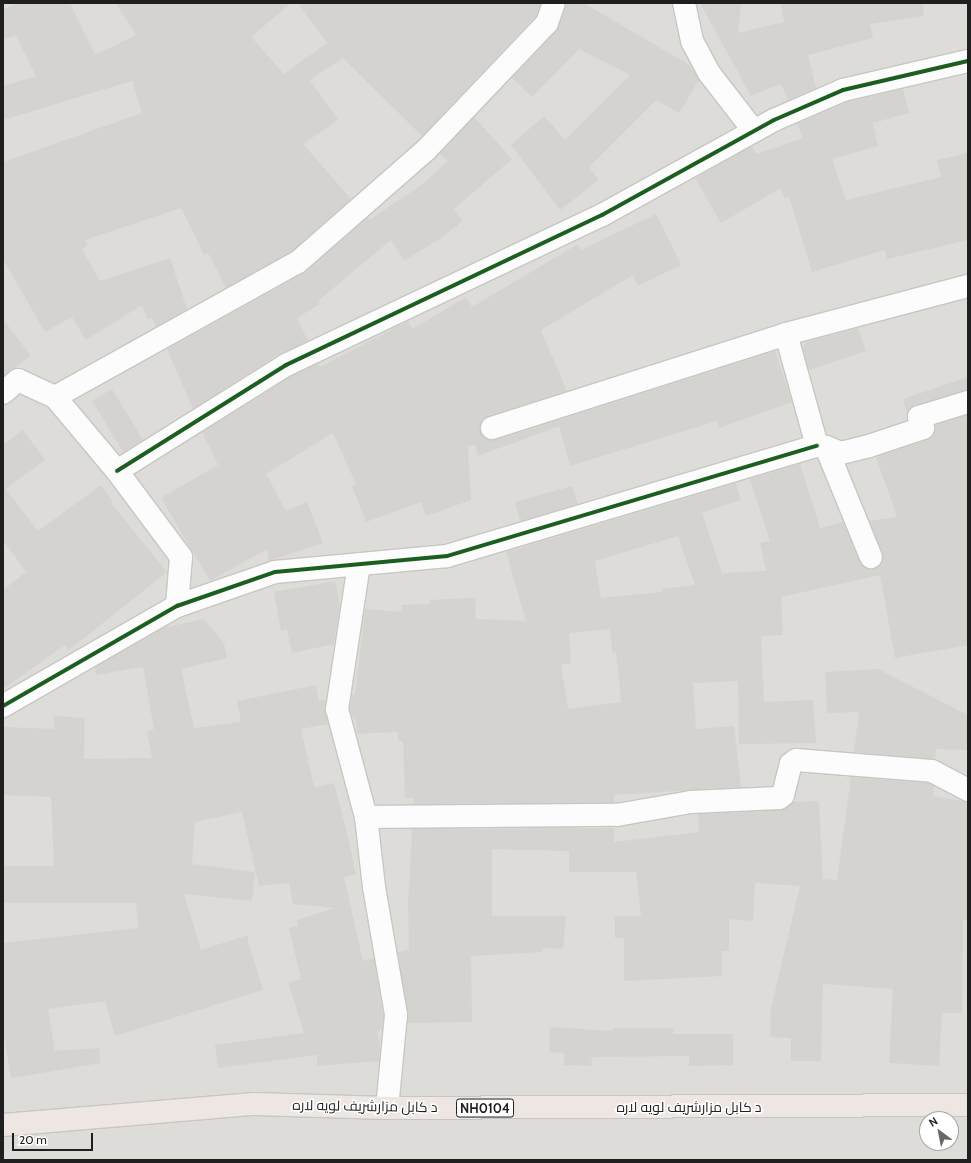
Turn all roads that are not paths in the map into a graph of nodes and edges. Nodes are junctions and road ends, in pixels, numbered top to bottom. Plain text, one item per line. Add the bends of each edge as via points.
1 (554, 3) edge
2 (684, 3) edge
3 (968, 61) edge
4 (754, 131) junction
5 (968, 286) edge
6 (786, 334) junction
7 (3, 393) edge
8 (55, 397) junction
9 (968, 402) edge
10 (492, 428) dead end
11 (822, 447) junction
12 (118, 472) junction
13 (871, 557) dead end
14 (359, 564) junction
15 (177, 606) junction
16 (3, 706) edge
17 (968, 790) edge
18 (366, 817) junction
19 (968, 1105) edge
20 (388, 1108) junction
21 (3, 1125) edge

1 - 8 street via 547,23 426,150 298,262
2 - 4 street via 692,41 710,73
3 - 4 street via 843,90
4 - 12 street via 602,215 286,365
5 - 6 street
6 - 10 street
6 - 11 street
7 - 8 street via 18,380
8 - 12 street
9 - 11 street via 919,417 923,428 869,446 841,454
11 - 13 street
11 - 14 street via 447,556
12 - 15 street via 181,557
14 - 15 street via 275,572
14 - 18 street via 337,709
15 - 16 street
17 - 18 street via 932,771 796,760 791,764 783,795 779,798 690,802 617,815
18 - 20 street via 374,887 396,1015
19 - 20 highway, د کابل مزارشریف لویه لاره / NH0104
20 - 21 highway, د کابل مزارشریف لویه لاره / NH0104 via 254,1104

